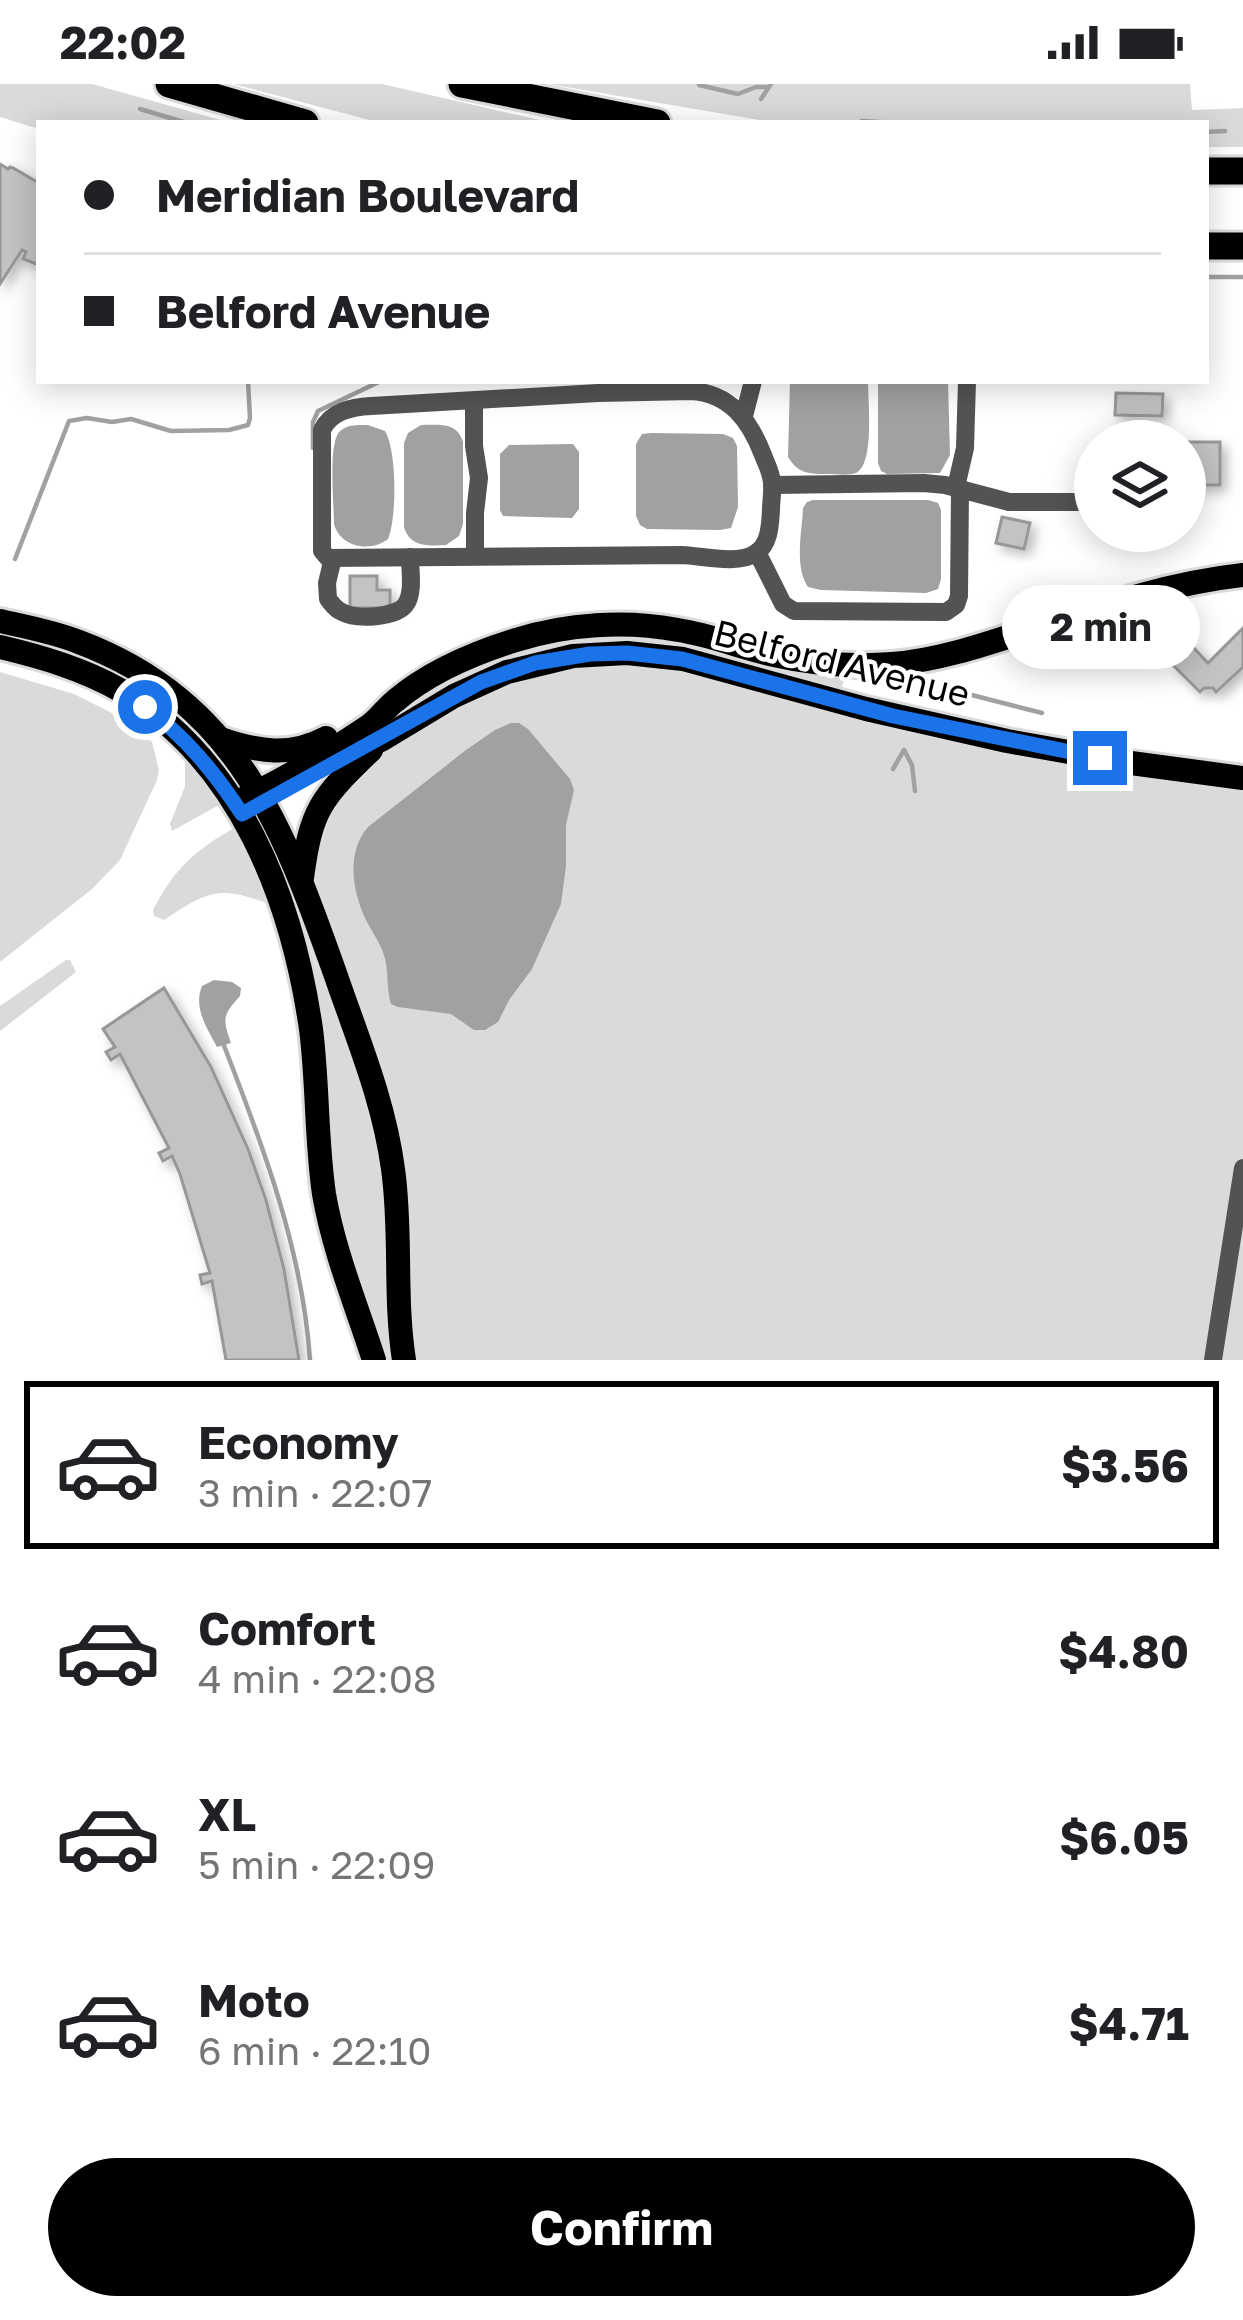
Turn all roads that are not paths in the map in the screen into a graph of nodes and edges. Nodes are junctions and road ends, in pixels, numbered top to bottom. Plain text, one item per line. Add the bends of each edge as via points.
1 (169, 84) edge
2 (462, 84) edge
3 (294, 120) edge
4 (642, 120) edge
5 (1209, 171) edge
6 (1243, 171) edge
7 (1209, 246) edge
8 (1243, 246) edge
9 (451, 384) edge
10 (752, 384) edge
11 (967, 384) edge
12 (474, 401) junction
13 (453, 402) junction
14 (744, 416) junction
15 (772, 484) junction
16 (958, 488) junction
17 (1074, 502) edge
18 (757, 552) junction
19 (475, 556) junction
20 (410, 557) junction
21 (333, 558) junction
22 (1243, 575) edge
23 (0, 620) edge
24 (0, 647) edge
25 (397, 700) junction
26 (220, 738) junction
27 (381, 740) junction
28 (1243, 778) edge
29 (250, 803) junction
30 (301, 884) junction
31 (1243, 1168) edge
32 (374, 1360) edge
33 (404, 1360) edge
34 (1213, 1360) edge

1 - 3 highway
2 - 4 highway
5 - 6 highway
7 - 8 highway
9 - 13 lane
10 - 14 lane
11 - 16 lane
12 - 13 lane
12 - 14 lane via 691,391
12 - 19 lane
13 - 21 lane via 358,406 326,421 321,548
14 - 15 lane
15 - 16 lane
15 - 18 lane via 768,534
16 - 17 lane via 1010,502
16 - 18 lane via 960,592 946,613 794,611
18 - 19 lane
19 - 20 lane
20 - 21 lane
20 - 21 lane via 404,608 361,615 343,613 328,599
22 - 25 main road, Belford Avenue via 1166,587 969,649 885,664 794,659 669,628 572,628 472,656
23 - 26 main road via 121,661
24 - 29 main road via 73,668 132,698
25 - 26 main road via 297,750
25 - 29 main road, Belford Avenue
26 - 29 main road via 238,760
27 - 28 main road, Belford Avenue via 507,672 627,653 689,660 989,737
27 - 29 main road, Belford Avenue
27 - 30 main road via 320,806
29 - 30 main road via 281,833
29 - 32 main road via 300,971 327,1209
30 - 33 main road via 387,1135
31 - 34 lane

